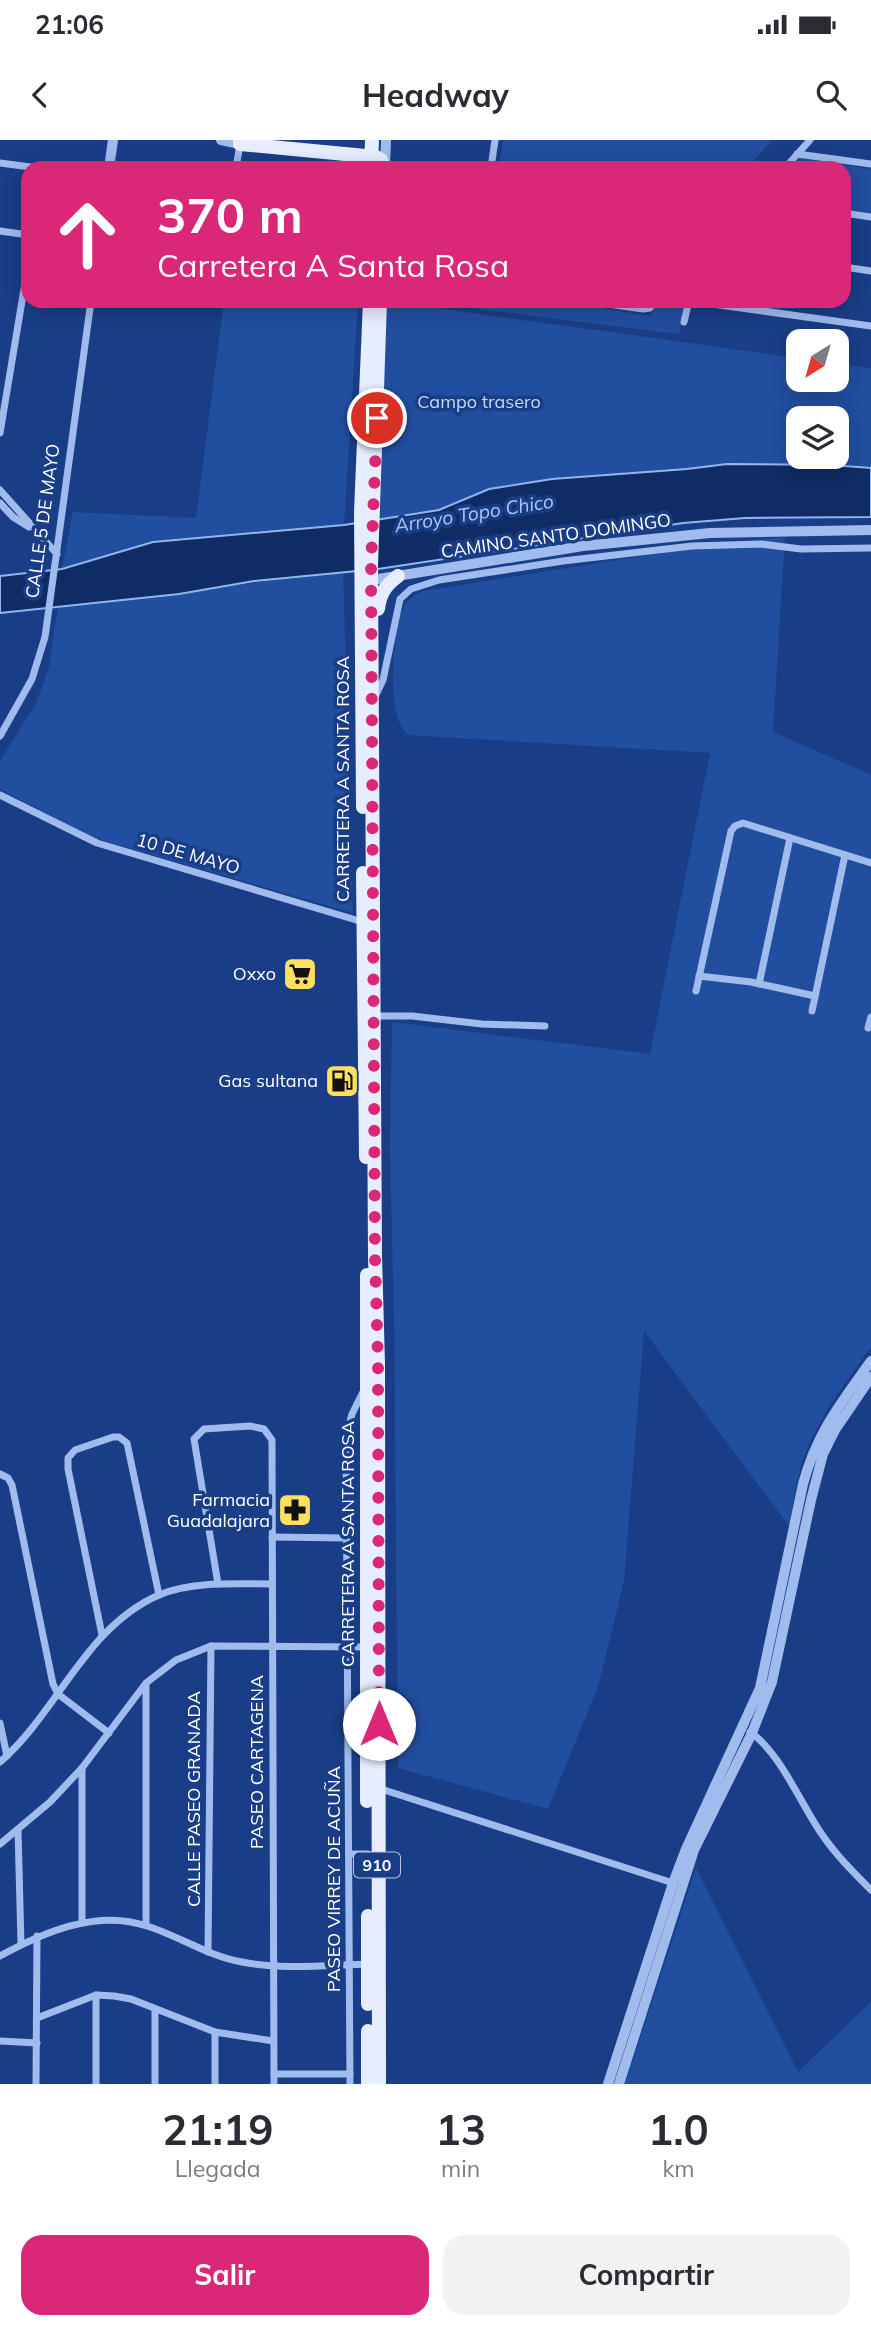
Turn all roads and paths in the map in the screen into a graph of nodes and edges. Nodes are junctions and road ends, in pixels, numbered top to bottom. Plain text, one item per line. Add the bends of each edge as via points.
1 (114, 140) edge
2 (221, 140) edge
3 (495, 140) edge
4 (810, 140) edge
5 (240, 142) edge
6 (378, 154) edge
7 (797, 155) junction
8 (110, 161) edge
9 (237, 161) edge
10 (492, 161) edge
11 (791, 161) edge
12 (846, 161) edge
13 (851, 162) edge
14 (0, 163) edge
15 (871, 164) edge
16 (21, 166) edge
17 (851, 214) edge
18 (871, 217) edge
19 (0, 231) edge
20 (21, 234) edge
21 (851, 268) edge
22 (871, 271) edge
23 (21, 307) edge
24 (90, 308) edge
25 (370, 308) edge
26 (380, 308) edge
27 (688, 308) edge
28 (741, 308) edge
29 (684, 322) dead end
30 (871, 326) edge
31 (0, 433) edge
32 (0, 490) edge
33 (0, 503) edge
34 (367, 510) junction
35 (871, 530) edge
36 (36, 531) junction
37 (871, 548) edge
38 (57, 554) junction
39 (368, 571) junction
40 (398, 576) junction
41 (373, 648) junction
42 (373, 702) junction
43 (0, 736) edge
44 (0, 795) edge
45 (790, 838) junction
46 (845, 855) junction
47 (871, 863) edge
48 (368, 923) junction
49 (699, 976) junction
50 (759, 984) junction
51 (696, 991) dead end
52 (815, 996) junction
53 (812, 1011) dead end
54 (375, 1016) junction
55 (871, 1017) edge
56 (545, 1026) dead end
57 (869, 1028) dead end
58 (371, 1256) junction
59 (871, 1361) edge
60 (871, 1377) edge
61 (367, 1385) junction
62 (0, 1474) edge
63 (272, 1537) junction
64 (347, 1538) junction
65 (218, 1584) junction
66 (271, 1584) junction
67 (159, 1595) junction
68 (102, 1635) junction
69 (211, 1646) junction
70 (273, 1646) junction
71 (373, 1646) junction
72 (348, 1647) junction
73 (146, 1683) junction
74 (58, 1694) junction
75 (0, 1723) edge
76 (747, 1731) junction
77 (108, 1733) junction
78 (367, 1750) junction
79 (348, 1751) junction
80 (7, 1756) junction
81 (0, 1762) edge
82 (82, 1768) junction
83 (377, 1787) junction
84 (18, 1830) junction
85 (0, 1844) edge
86 (350, 1854) junction
87 (368, 1854) junction
88 (673, 1882) junction
89 (871, 1890) edge
90 (82, 1922) junction
91 (146, 1925) junction
92 (37, 1936) junction
93 (21, 1944) junction
94 (208, 1952) junction
95 (0, 1956) edge
96 (350, 1964) junction
97 (373, 1964) junction
98 (273, 1967) junction
99 (96, 1995) junction
100 (155, 2008) junction
101 (37, 2018) junction
102 (373, 2030) junction
103 (350, 2031) junction
104 (215, 2032) junction
105 (0, 2041) edge
106 (274, 2041) junction
107 (37, 2043) junction
108 (274, 2074) junction
109 (350, 2074) junction
110 (36, 2084) edge
111 (96, 2084) edge
112 (155, 2084) edge
113 (215, 2084) edge
114 (274, 2084) edge
115 (350, 2084) edge
116 (368, 2084) edge
117 (379, 2084) edge
118 (608, 2084) edge
119 (619, 2084) edge

1 - 8 street
2 - 5 street
3 - 10 street
4 - 7 street
5 - 6 main road
5 - 9 street
7 - 11 street
7 - 12 street
13 - 15 street
14 - 16 street
17 - 18 street
19 - 20 street
21 - 22 street
23 - 31 street
24 - 38 street, CALLE 5 DE MAYO
25 - 34 main road, CARRETERA A SANTA ROSA / 910
26 - 34 main road, CARRETERA A SANTA ROSA / 910
27 - 29 street
28 - 30 street
32 - 36 street
33 - 36 street
34 - 39 main road, CARRETERA A SANTA ROSA / 910
35 - 40 street, CAMINO SANTO DOMINGO via 710,533 583,546
36 - 38 street
37 - 42 street via 692,546 563,561 418,586 400,599 383,680
38 - 43 street, CALLE 5 DE MAYO via 45,637 32,679
39 - 40 street, CAMINO SANTO DOMINGO
39 - 41 main road, CARRETERA A SANTA ROSA / 910
39 - 48 main road, CARRETERA A SANTA ROSA / 910
40 - 41 main road via 380,596
41 - 42 main road, CARRETERA A SANTA ROSA / 910
42 - 48 main road, CARRETERA A SANTA ROSA / 910
44 - 48 street, 10 DE MAYO via 97,843
45 - 46 street
45 - 49 street via 743,823 731,831
45 - 50 street
46 - 47 street
46 - 52 street
48 - 54 main road, CARRETERA A SANTA ROSA / 910
48 - 58 main road, CARRETERA A SANTA ROSA / 910
49 - 50 street
49 - 51 street
50 - 52 street
52 - 53 street
54 - 56 street
54 - 58 main road, CARRETERA A SANTA ROSA / 910
55 - 57 street
58 - 61 main road, CARRETERA A SANTA ROSA / 910
58 - 71 main road, CARRETERA A SANTA ROSA / 910 via 378,1364
59 - 76 street via 813,1451
60 - 76 street via 823,1454 772,1682
61 - 64 street, PASEO VIRREY DE ACUÑA via 346,1437
61 - 71 main road, CARRETERA A SANTA ROSA / 910
62 - 74 street via 12,1485 49,1673
63 - 64 street
63 - 65 street, PASEO CARTAGENA via 272,1440 268,1432 258,1427 204,1429 194,1438 194,1451
63 - 66 street, PASEO CARTAGENA
64 - 72 street, PASEO VIRREY DE ACUÑA
65 - 66 street
65 - 67 street
66 - 70 street, PASEO CARTAGENA
67 - 68 street
67 - 68 street via 130,1450 124,1440 113,1437 75,1450 68,1458 68,1469
68 - 74 street
69 - 70 street
69 - 73 street via 176,1660
69 - 94 street, CALLE PASEO GRANADA
70 - 72 street
70 - 98 street, PASEO CARTAGENA
71 - 72 street
71 - 78 main road, CARRETERA A SANTA ROSA / 910
71 - 83 main road, CARRETERA A SANTA ROSA / 910
72 - 79 street, PASEO VIRREY DE ACUÑA
73 - 77 street
73 - 91 street
74 - 77 street
74 - 80 street
75 - 80 street
76 - 88 street
76 - 89 street via 773,1755 830,1847
76 - 119 street via 694,1850
77 - 82 street
78 - 79 street
78 - 87 main road, CARRETERA A SANTA ROSA / 910
79 - 86 street, PASEO VIRREY DE ACUÑA
80 - 81 street
82 - 84 street
82 - 90 street
83 - 88 street
83 - 97 main road, CARRETERA A SANTA ROSA / 910
84 - 85 street
84 - 93 street
86 - 87 street
86 - 96 street, PASEO VIRREY DE ACUÑA
87 - 97 main road, CARRETERA A SANTA ROSA / 910
88 - 118 street
90 - 91 street
90 - 92 street
91 - 94 street
92 - 93 street
92 - 101 street
93 - 95 street
94 - 98 street
96 - 97 street
96 - 98 street
96 - 103 street, PASEO VIRREY DE ACUÑA
97 - 102 main road, CARRETERA A SANTA ROSA / 910
98 - 106 street, PASEO CARTAGENA
99 - 100 street via 131,1999
99 - 101 street
99 - 111 street
100 - 104 street
100 - 112 street
101 - 107 street
102 - 103 street
102 - 116 main road, CARRETERA A SANTA ROSA / 910
102 - 117 main road, CARRETERA A SANTA ROSA / 910
103 - 109 street, PASEO VIRREY DE ACUÑA
104 - 106 street
104 - 113 street
105 - 107 street
106 - 108 street, PASEO CARTAGENA
107 - 110 street
108 - 109 street
108 - 114 street, PASEO CARTAGENA
109 - 115 street, PASEO VIRREY DE ACUÑA

